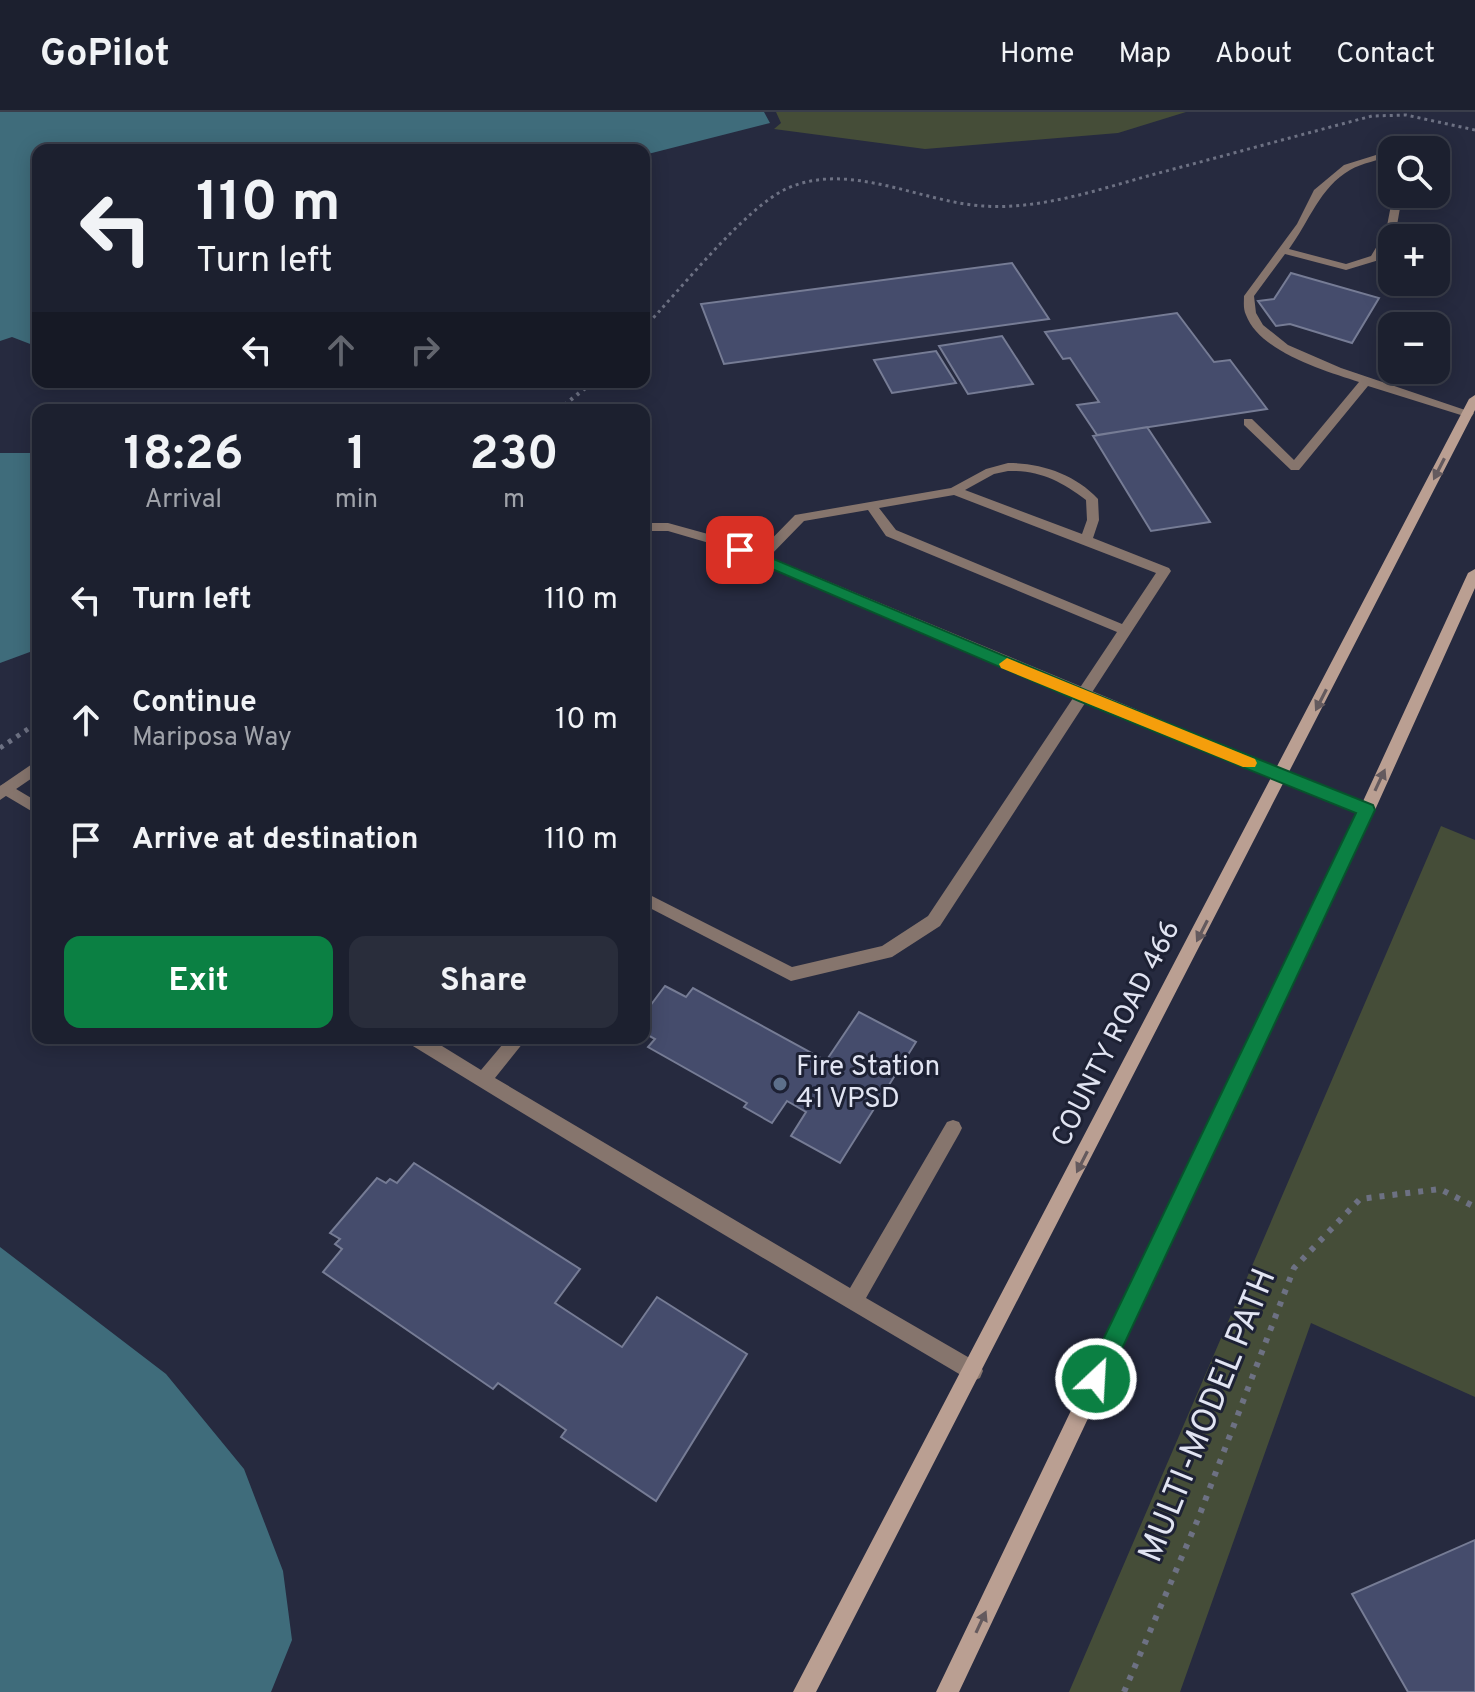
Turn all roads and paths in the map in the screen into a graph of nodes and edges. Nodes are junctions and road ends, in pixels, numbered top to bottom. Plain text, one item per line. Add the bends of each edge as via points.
1 (1475, 130) edge
2 (1378, 157) edge
3 (1395, 208) edge
4 (1281, 250) junction
5 (650, 322) edge
6 (1366, 381) junction
7 (586, 388) edge
8 (566, 404) edge
9 (1472, 406) edge
10 (1248, 422) dead end
11 (955, 491) junction
12 (871, 506) junction
13 (650, 528) edge
14 (1086, 540) junction
15 (760, 558) junction
16 (1475, 573) edge
17 (1126, 631) junction
18 (1085, 697) junction
19 (32, 726) edge
20 (0, 748) edge
21 (32, 770) edge
22 (1282, 776) junction
23 (3, 792) edge
24 (32, 806) edge
25 (1367, 810) junction
26 (650, 901) edge
27 (424, 1044) edge
28 (513, 1044) edge
29 (483, 1080) junction
30 (953, 1128) dead end
31 (1475, 1207) edge
32 (853, 1302) junction
33 (973, 1371) junction
34 (804, 1692) edge
35 (947, 1692) edge
36 (1124, 1692) edge

1 - 5 path via 1406,115 1372,116 1030,204 944,202 865,180 804,181 780,189 762,203
2 - 4 street via 1347,167 1318,192
3 - 4 street via 1391,231 1375,258 1346,267
4 - 6 street via 1249,296 1251,317 1273,340 1306,360
6 - 9 street
6 - 10 street via 1295,467
7 - 8 path
9 -> 22 main road, COUNTY ROAD 466
11 - 12 street
11 - 14 street
11 - 14 street via 998,468 1027,466 1068,478 1092,499 1093,520
12 - 15 street via 800,518
12 - 17 street via 891,533
13 - 15 street via 691,532
14 - 17 street via 1164,571
15 - 18 street
25 -> 16 main road
17 - 18 street
18 - 22 street
18 - 26 street via 934,921 886,952 791,974
19 - 20 path
21 - 23 street
22 - 25 street
22 -> 33 main road, COUNTY ROAD 466
23 - 24 street
35 -> 25 main road
27 - 29 street
28 - 29 street
29 - 32 street
30 - 32 street
31 - 36 path, MULTI-MODEL PATH via 1440,1189 1360,1199 1294,1268 1198,1519
32 - 33 street
33 - 34 main road, COUNTY ROAD 466

